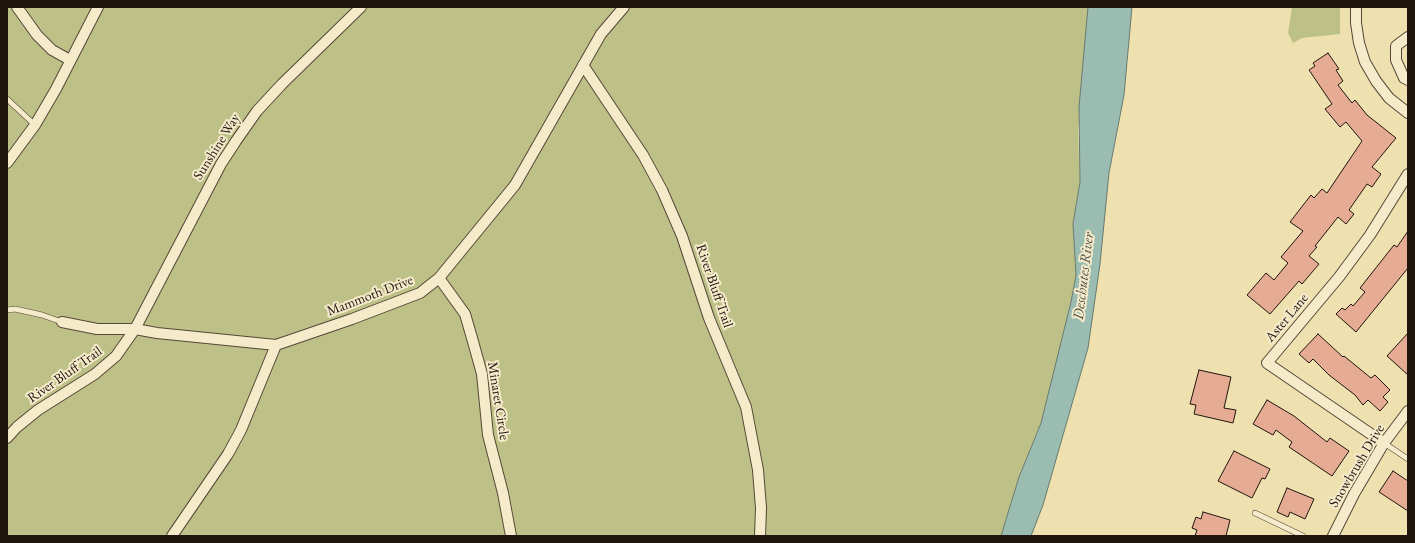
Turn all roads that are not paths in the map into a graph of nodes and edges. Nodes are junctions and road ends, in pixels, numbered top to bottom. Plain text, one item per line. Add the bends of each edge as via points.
1 (17, 7) edge
2 (98, 7) edge
3 (361, 7) edge
4 (624, 7) edge
5 (1356, 7) edge
6 (1408, 37) edge
7 (70, 60) junction
8 (583, 65) junction
9 (1408, 80) edge
10 (7, 99) edge
11 (1408, 113) edge
12 (35, 125) junction
13 (7, 163) edge
14 (1408, 174) edge
15 (439, 278) junction
16 (7, 310) edge
17 (62, 322) joint
18 (135, 330) junction
19 (276, 345) junction
20 (1408, 411) edge
21 (7, 438) edge
22 (1384, 443) junction
23 (1408, 460) edge
24 (1255, 514) dead end
25 (172, 536) edge
26 (512, 536) edge
27 (760, 536) edge
28 (1303, 536) edge
29 (1333, 536) edge

1 - 7 street via 37,35 52,50
2 - 7 street
3 - 18 street, Sunshine Way via 282,84 257,111 236,141 220,164
4 - 8 street, Mammoth Drive via 601,34
5 - 11 street via 1359,43 1365,62 1389,98
6 - 9 street via 1396,46 1396,60 1404,78
7 - 12 street
8 - 15 street, Mammoth Drive via 515,185
8 - 27 street, River Bluff Trail via 643,154 682,236 710,318 746,407 758,470
10 - 12 lane
12 - 13 street
14 - 22 street, Aster Lane via 1370,235 1339,277 1267,363
15 - 19 street, Mammoth Drive via 420,293
15 - 26 street, Minaret Circle via 465,314 472,338 482,374 488,435
16 - 17 lane, Mammoth Drive via 42,315
17 - 18 street, Mammoth Drive via 96,329
18 - 19 street, Mammoth Drive
18 - 21 street, River Bluff Trail via 116,356 95,374 38,410
19 - 25 street via 228,454
20 - 22 street, Snowbrush Drive
22 - 23 lane
22 - 29 street, Snowbrush Drive
24 - 28 lane

